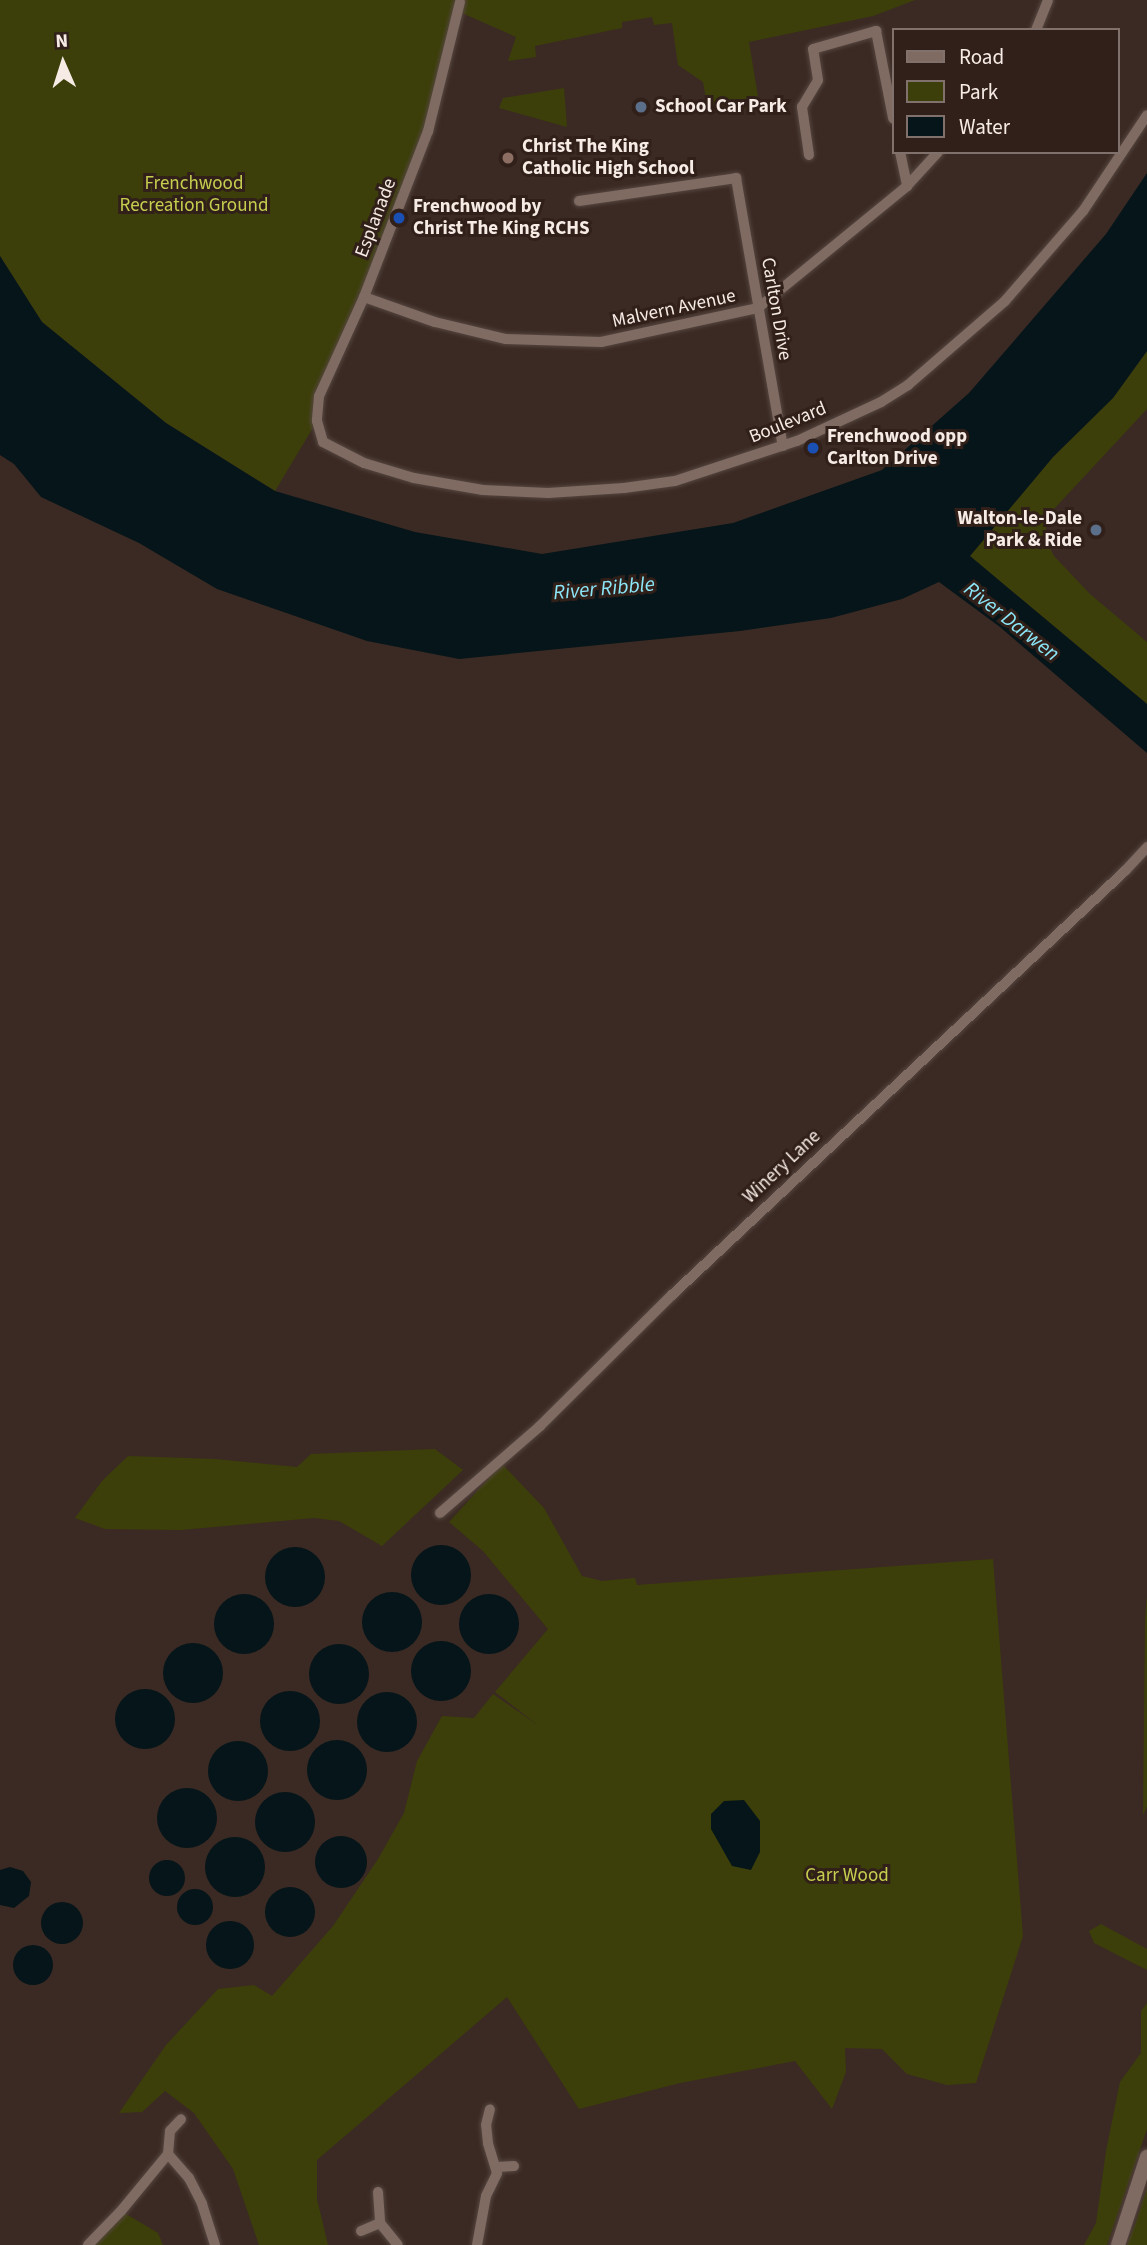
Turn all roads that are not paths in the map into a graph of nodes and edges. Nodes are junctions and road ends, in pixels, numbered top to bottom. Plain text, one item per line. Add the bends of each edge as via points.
1 (1048, 0) edge
2 (460, 2) dead end
3 (1037, 28) edge
4 (892, 113) edge
5 (1147, 115) edge
6 (900, 154) edge
7 (936, 154) edge
8 (809, 155) dead end
9 (907, 186) junction
10 (579, 201) dead end
11 (365, 297) junction
12 (758, 308) junction
13 (323, 442) joint
14 (783, 446) junction
15 (1147, 847) edge
16 (440, 1513) dead end
17 (490, 2109) dead end
18 (181, 2119) dead end
19 (168, 2154) junction
20 (1147, 2157) edge
21 (497, 2166) junction
22 (514, 2166) dead end
23 (378, 2192) dead end
24 (380, 2223) junction
25 (361, 2231) dead end
26 (88, 2245) edge
27 (215, 2245) edge
28 (398, 2245) edge
29 (477, 2245) edge
30 (1118, 2245) edge

1 - 3 street
2 - 11 street, Esplanade via 428,131
4 - 8 street via 876,31 813,49 818,80 802,107
5 - 14 street, Boulevard via 1083,211 1005,301 881,402
6 - 9 street
7 - 9 street, Malvern Avenue
9 - 12 street, Malvern Avenue
10 - 12 street, Carlton Drive via 736,177
11 - 12 street, Malvern Avenue via 435,322 506,339 601,342
11 - 13 street, Esplanade via 319,396 317,421
12 - 14 street, Carlton Drive
13 - 14 street, Boulevard via 364,463 414,478 483,490 548,493 675,481
15 - 16 street, Winery Lane via 672,1295 540,1426
17 - 21 street via 488,2143
18 - 19 street via 170,2131
19 - 26 street
19 - 27 street via 189,2178
20 - 30 street
21 - 22 street
21 - 29 street
23 - 24 street
24 - 25 street
24 - 28 street

